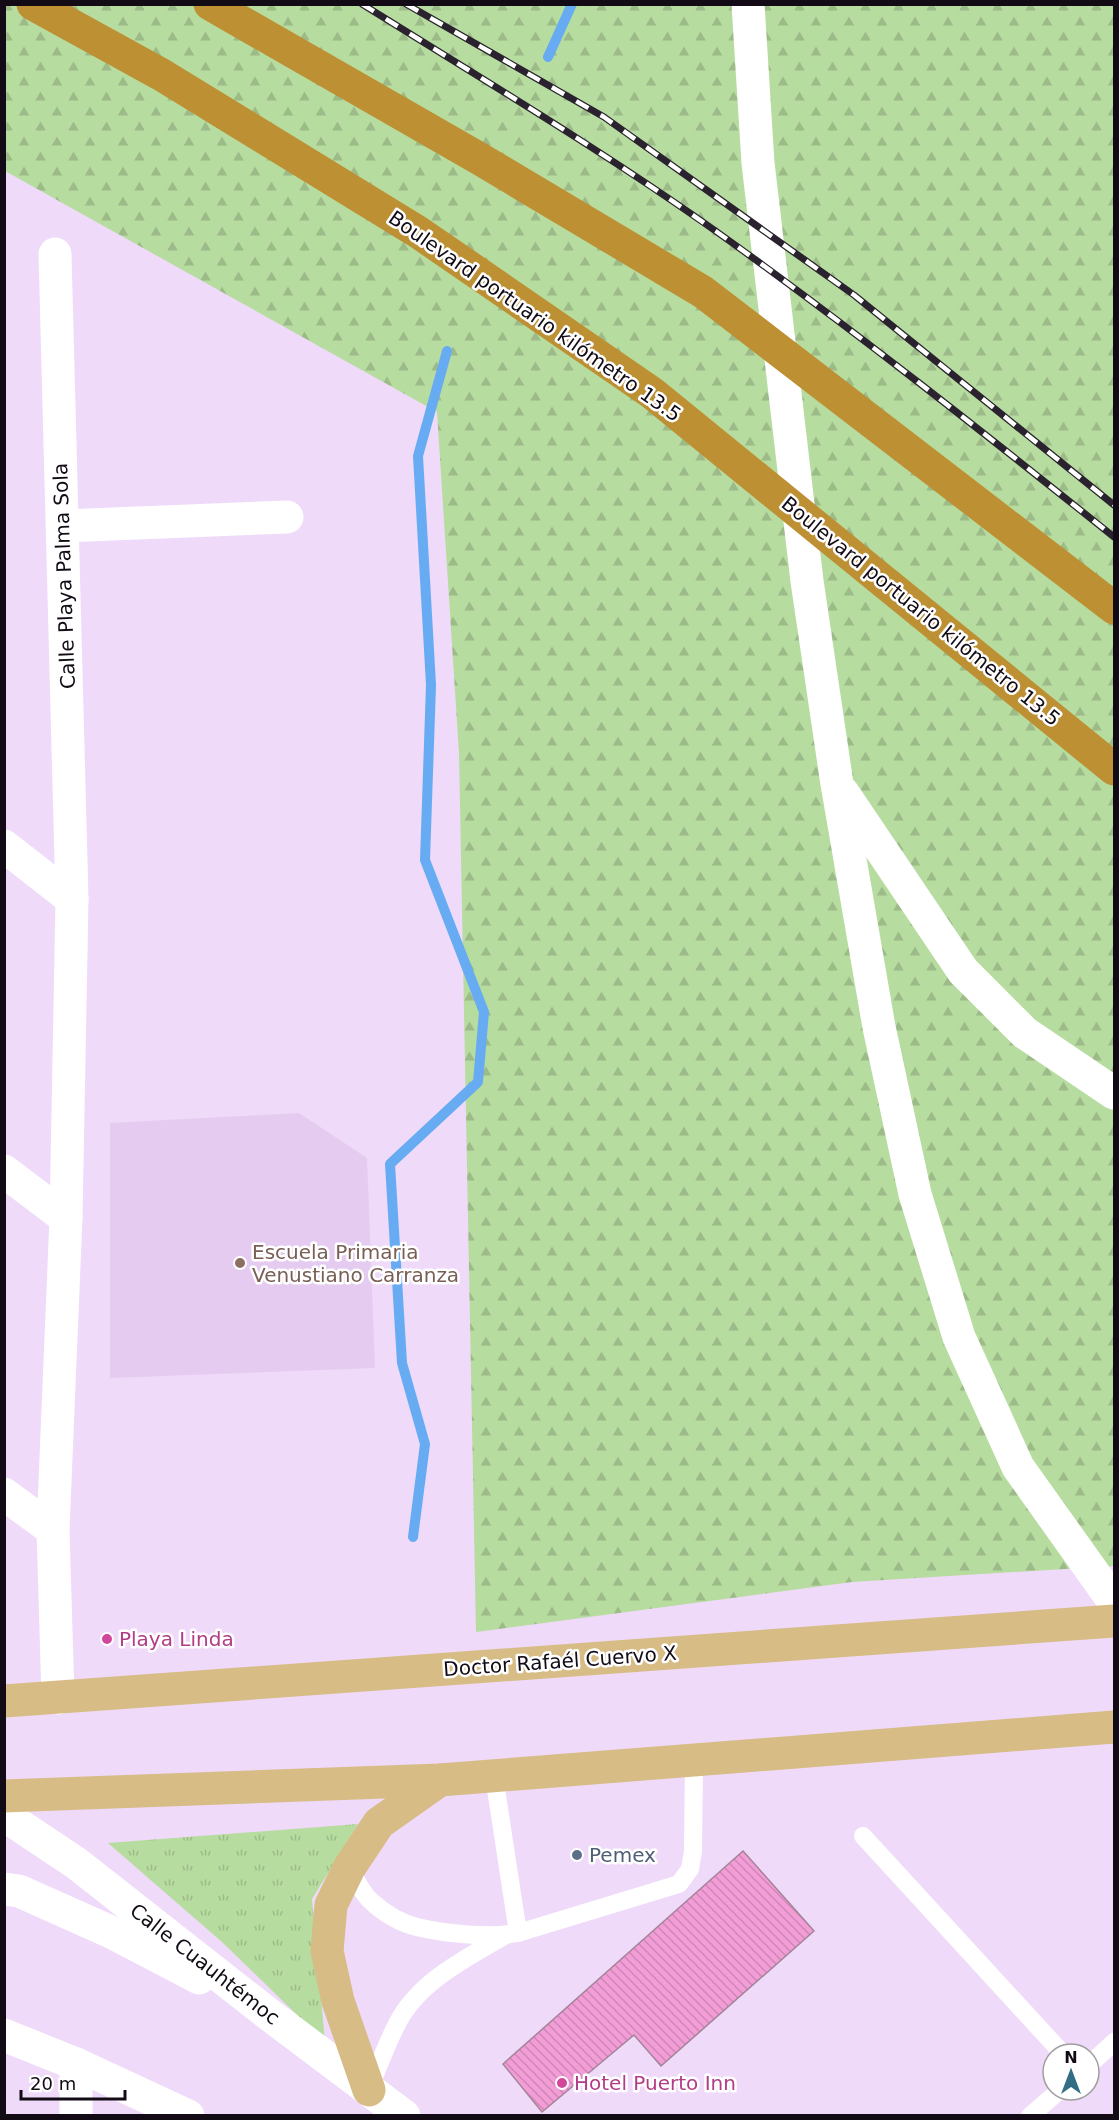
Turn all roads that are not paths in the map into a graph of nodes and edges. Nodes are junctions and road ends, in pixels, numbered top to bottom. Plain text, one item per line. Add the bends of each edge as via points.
1 (33, 4) edge
2 (210, 4) edge
3 (748, 4) edge
4 (56, 254) dead end
5 (288, 517) dead end
6 (63, 526) junction
7 (1114, 608) edge
8 (1114, 769) edge
9 (837, 784) junction
10 (4, 846) edge
11 (72, 899) junction
12 (1114, 1093) edge
13 (4, 1171) edge
14 (66, 1218) junction
15 (4, 1494) edge
16 (53, 1530) junction
17 (1114, 1602) edge
18 (1114, 1621) edge
19 (58, 1698) junction
20 (4, 1701) edge
21 (1114, 1727) edge
22 (694, 1760) junction
23 (494, 1776) junction
24 (440, 1780) junction
25 (4, 1796) edge
26 (4, 1815) edge
27 (863, 1836) dead end
28 (349, 1868) junction
29 (4, 1889) edge
30 (511, 1935) junction
31 (267, 2013) junction
32 (4, 2035) edge
33 (1051, 2042) edge
34 (1114, 2042) edge
35 (1101, 2054) edge
36 (76, 2064) junction
37 (369, 2090) junction
38 (1046, 2102) edge
39 (76, 2115) edge
40 (188, 2115) edge
41 (404, 2115) edge
42 (1030, 2115) edge

1 - 8 highway, Boulevard portuario kilómetro 13.5 via 162,75 418,232 652,393
2 - 7 highway via 703,292
3 - 9 street via 758,163 807,581
4 - 6 street, Calle Playa Palma Sola
5 - 6 street
6 - 11 street, Calle Playa Palma Sola
9 - 12 street via 963,971 1025,1033
9 - 17 street via 879,1027 915,1194 959,1337 1018,1467
10 - 11 street
11 - 14 street, Calle Playa Palma Sola
13 - 14 street
14 - 16 street, Calle Playa Palma Sola
15 - 16 street
16 - 19 street, Calle Playa Palma Sola
18 - 19 main road, Doctor Rafaél Cuervo X
19 - 20 main road, Doctor Rafaél Cuervo X
21 - 22 main road
22 - 23 main road
22 - 30 lane via 693,1851 690,1869 679,1884
23 - 24 main road
23 - 30 lane
24 - 25 main road
24 - 28 main road via 379,1823
26 - 31 street, Calle Cuauhtémoc via 76,1863
27 - 33 lane
28 - 30 lane via 370,1901 416,1927
28 - 37 main road via 331,1905 327,1951 338,2001
29 - 31 street via 111,1932
30 - 37 lane via 450,1968 417,1996 398,2023
31 - 37 street, Calle Cuauhtémoc
32 - 36 street
34 - 35 lane
36 - 39 street
36 - 40 street
37 - 41 street, Calle Cuauhtémoc
38 - 42 lane

